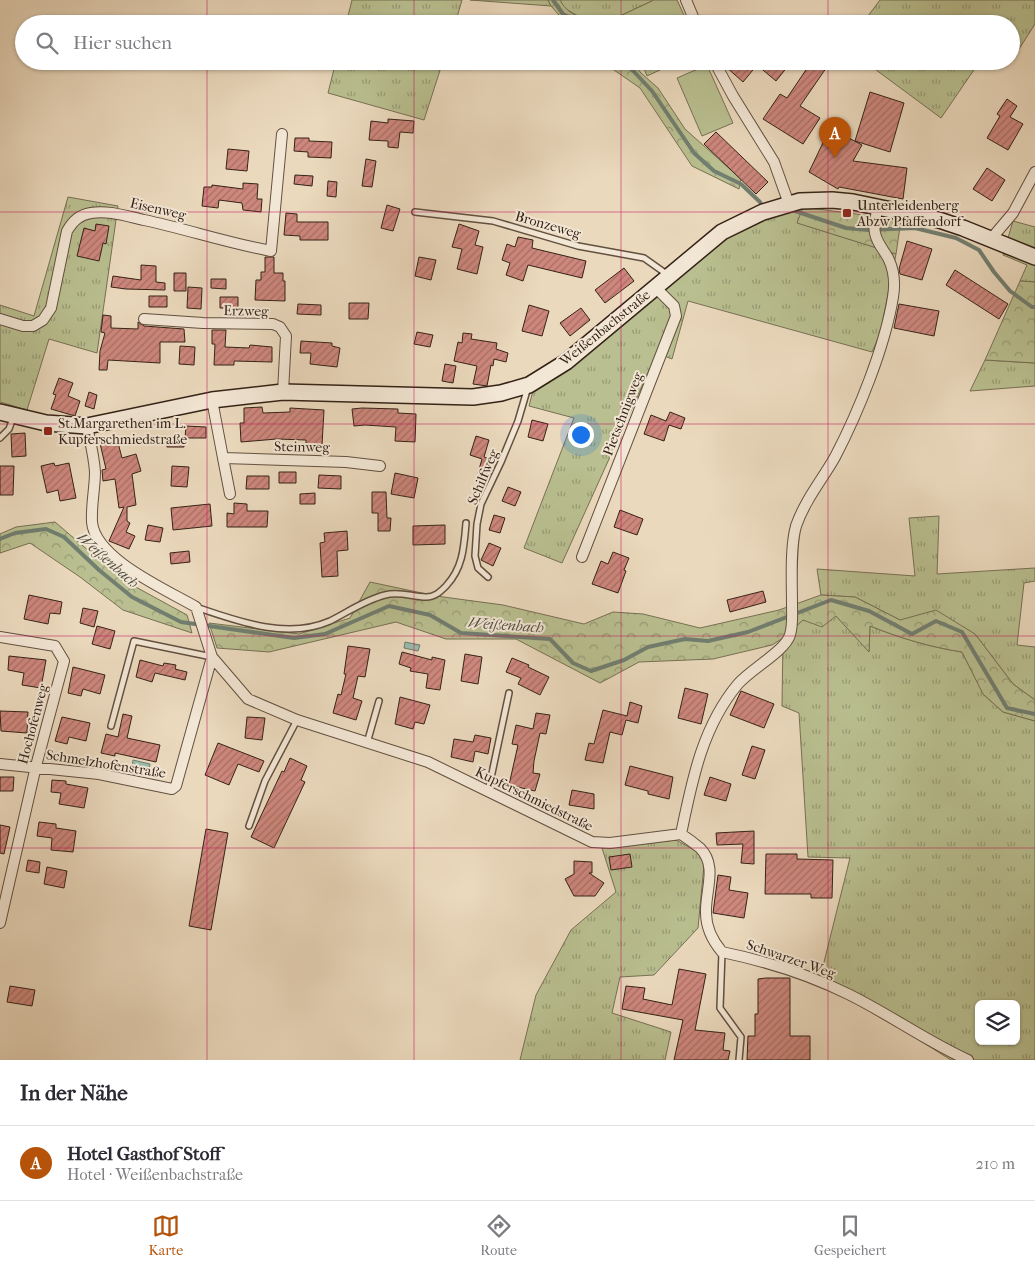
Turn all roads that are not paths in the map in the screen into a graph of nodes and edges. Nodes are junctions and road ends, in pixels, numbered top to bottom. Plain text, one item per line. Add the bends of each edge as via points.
1 (686, 0) edge
2 (692, 15) edge
3 (719, 70) edge
4 (282, 134) dead end
5 (1035, 172) edge
6 (789, 204) junction
7 (878, 207) junction
8 (415, 212) dead end
9 (991, 239) junction
10 (1035, 257) edge
11 (669, 276) junction
12 (655, 288) junction
13 (0, 319) edge
14 (144, 319) dead end
15 (529, 385) junction
16 (282, 392) junction
17 (212, 400) junction
18 (7, 414) edge
19 (86, 426) junction
20 (0, 438) edge
21 (224, 458) junction
22 (380, 466) dead end
23 (230, 494) dead end
24 (466, 523) dead end
25 (582, 557) dead end
26 (488, 577) dead end
27 (196, 607) junction
28 (0, 637) edge
29 (212, 657) junction
30 (509, 693) dead end
31 (379, 702) dead end
32 (297, 720) junction
33 (111, 726) dead end
34 (367, 743) junction
35 (0, 764) edge
36 (36, 766) junction
37 (488, 792) junction
38 (249, 826) dead end
39 (681, 834) junction
40 (0, 923) edge
41 (722, 952) junction
42 (738, 1060) edge
43 (968, 1060) edge

1 - 2 street
3 - 6 street via 774,162
4 - 13 street, Eisenweg via 270,251 111,212 92,212 81,215 68,231 51,308 43,320 34,326 23,326
5 - 9 street via 1013,213
6 - 7 main road, Weißenbachstraße via 832,200
6 - 11 main road, Weißenbachstraße via 762,212 722,232
7 - 9 main road, Weißenbachstraße via 939,220
7 - 39 street via 875,228 878,241 894,276 887,325 844,439 806,502 795,529 790,638 749,672 730,695 707,735 695,768
8 - 11 lane, Bronzeweg via 493,221 578,246 644,258
9 - 10 main road, Weißenbachstraße
11 - 12 main road, Weißenbachstraße
12 - 15 main road, Weißenbachstraße via 566,362
12 - 25 street, Pietschnigweg via 674,306 676,316
14 - 16 street, Erzweg via 273,324 280,327 286,336
15 - 16 main road, Weißenbachstraße via 473,396
15 - 26 lane, Schilfweg via 518,421 481,504 475,556 478,568
16 - 17 main road, Weißenbachstraße
17 - 19 main road, Weißenbachstraße
17 - 21 street
18 - 19 main road, Weißenbachstraße via 46,424
18 - 20 lane via 9,429
19 - 27 street via 95,472 94,530 113,557
21 - 22 street, Steinweg
21 - 23 street
24 - 27 lane via 460,566 438,594 427,597 400,593 384,595 328,621 291,628 241,622
27 - 29 street, Kupferschmiedstraße
28 - 36 street, Hochofenweg via 55,646 64,661
29 - 32 street, Kupferschmiedstraße via 248,699
29 - 33 lane via 134,641
29 - 36 street, Schmelzhofenstraße via 176,786 172,788
30 - 37 lane
31 - 34 lane
32 - 34 street, Kupferschmiedstraße
32 - 38 lane via 265,781
34 - 37 street, Kupferschmiedstraße via 428,762
35 - 36 street, Schmelzhofenstraße
36 - 40 street, Hochofenweg
37 - 39 street, Kupferschmiedstraße via 592,842 610,843
39 - 41 street via 706,856 711,872 706,912 708,928
41 - 42 lane via 720,1008 741,1037
41 - 43 street, Schwarzer Weg via 758,960 847,994

